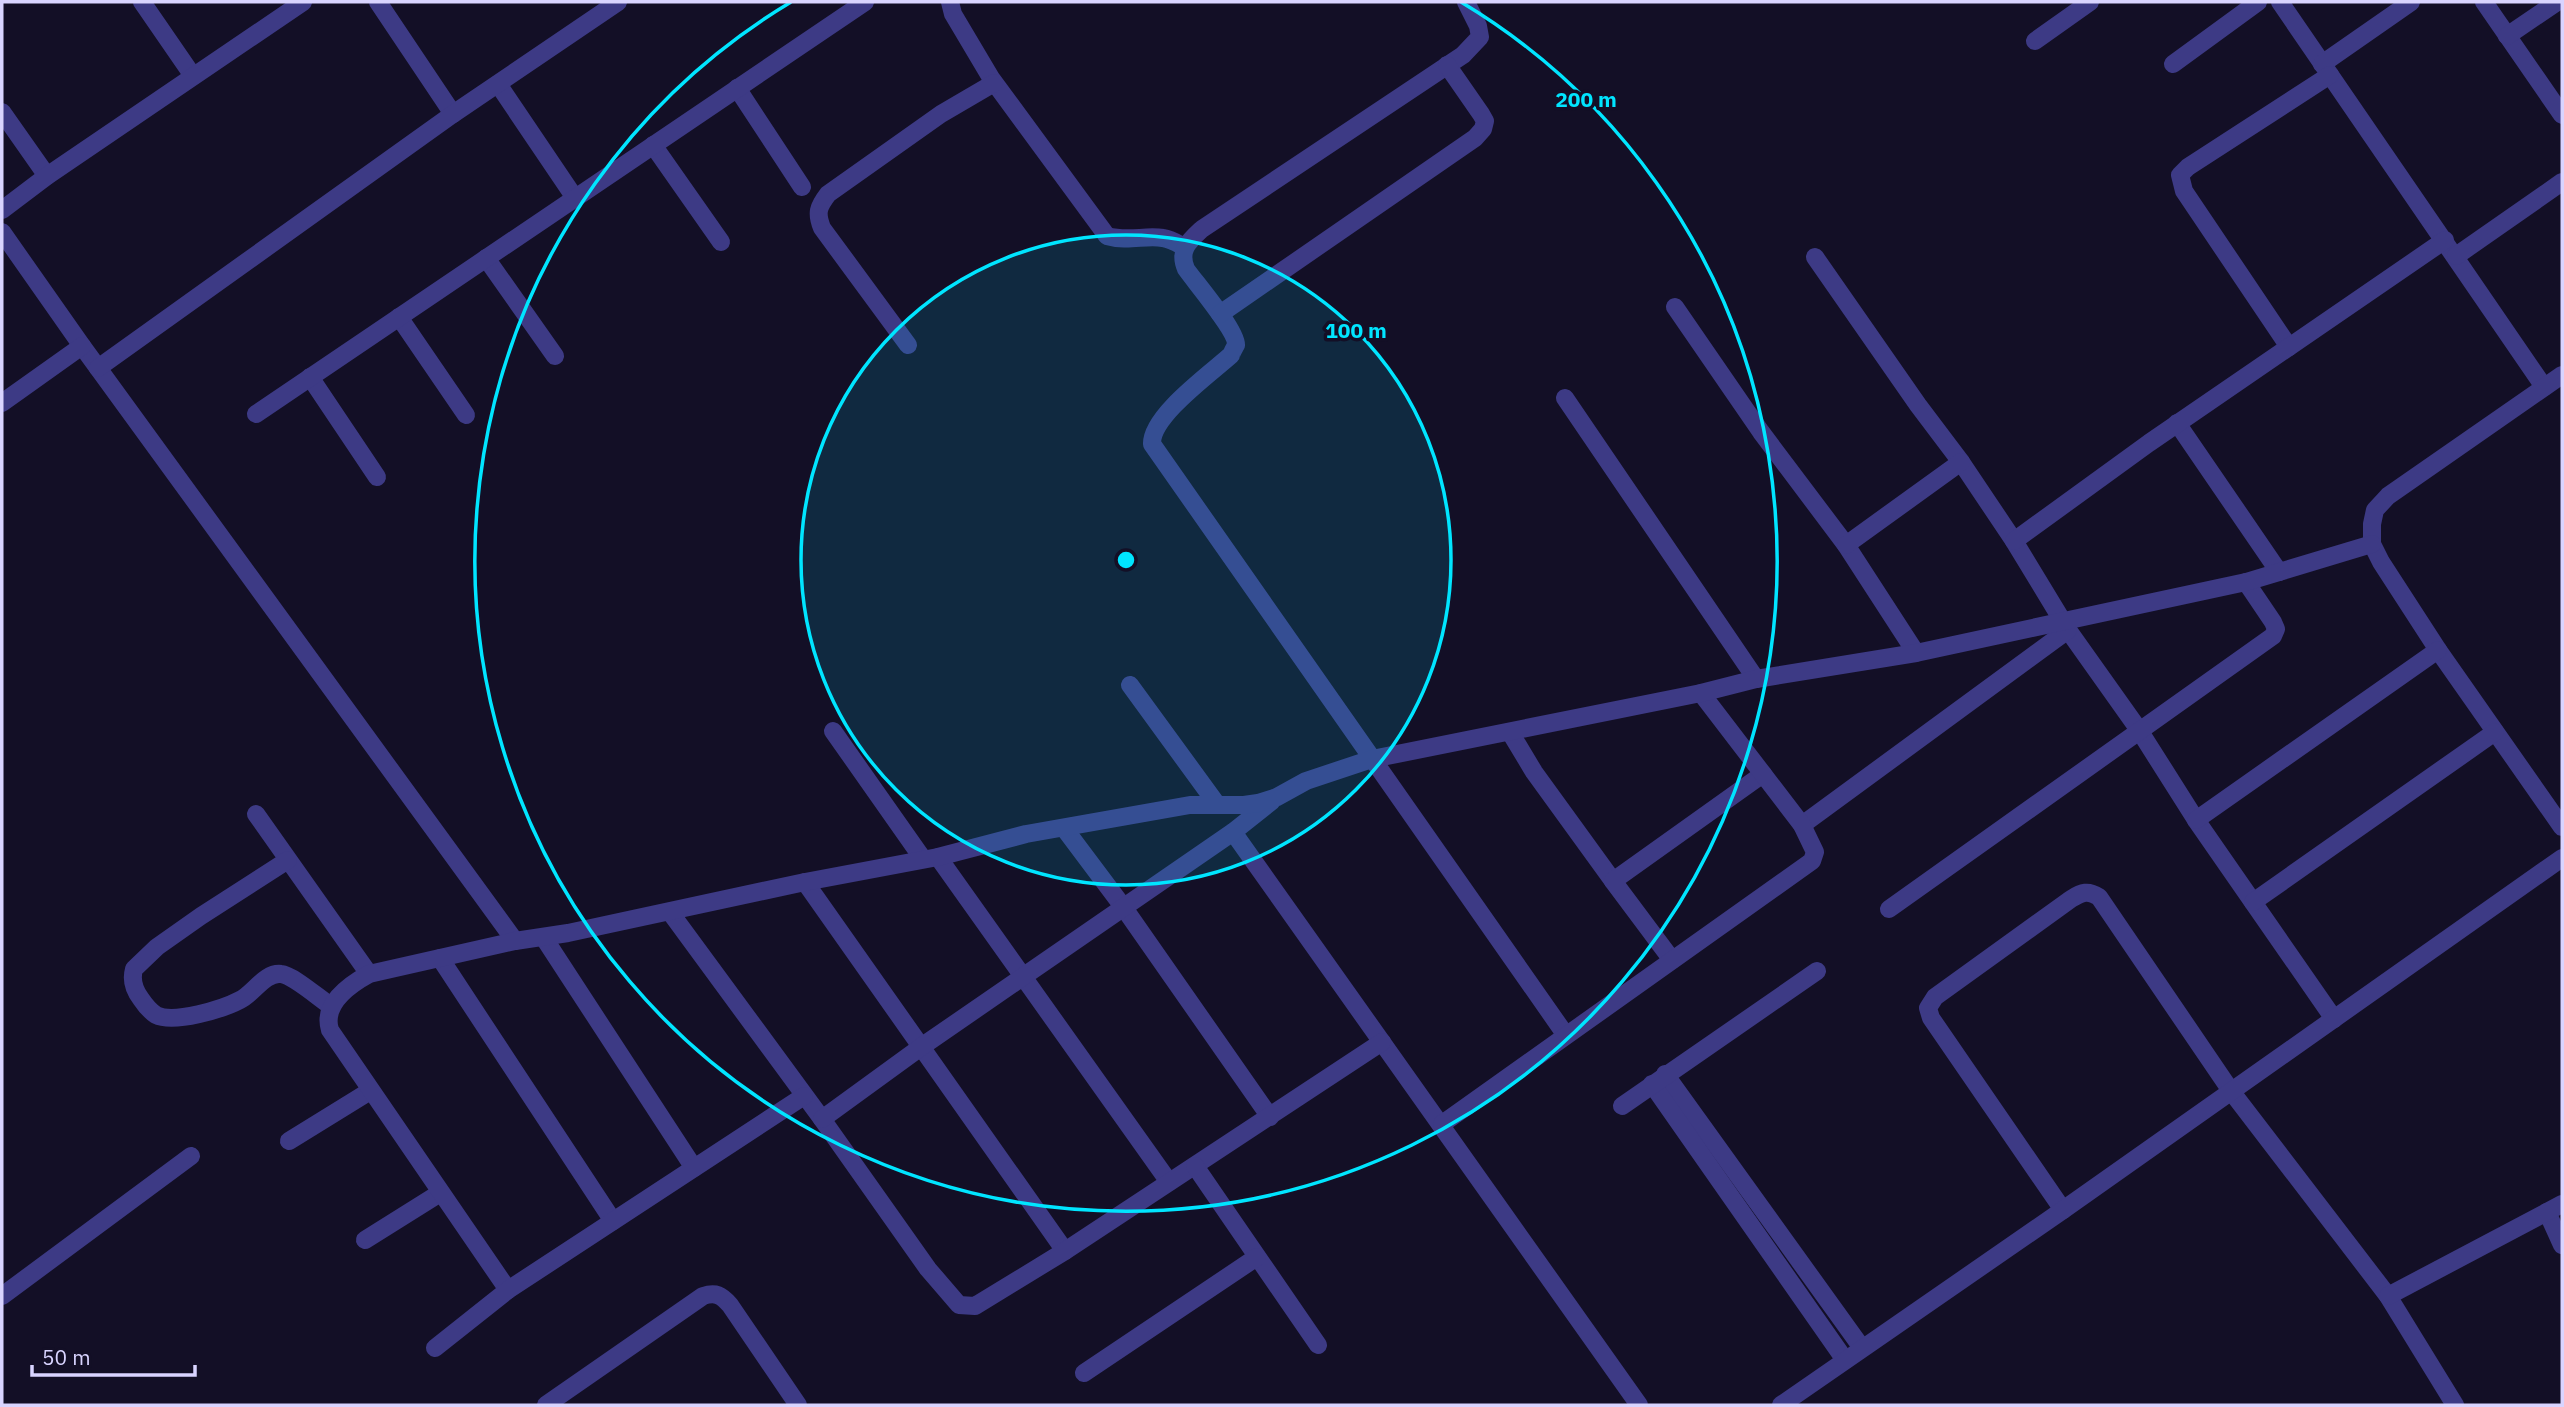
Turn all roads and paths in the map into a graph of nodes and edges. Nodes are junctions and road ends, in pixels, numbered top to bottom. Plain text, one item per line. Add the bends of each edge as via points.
1 (142, 2) edge
2 (303, 2) edge
3 (378, 2) edge
4 (618, 2) edge
5 (864, 2) edge
6 (950, 2) edge
7 (1466, 2) edge
8 (2090, 2) edge
9 (2258, 2) edge
10 (2280, 2) edge
11 (2411, 2) edge
12 (2484, 2) edge
13 (2557, 2) edge
14 (2507, 36) junction
15 (2035, 41) dead end
16 (2173, 64) dead end
17 (1447, 65) junction
18 (2326, 69) junction
19 (193, 76) junction
20 (994, 83) junction
21 (498, 84) junction
22 (737, 88) junction
23 (2, 112) edge
24 (453, 114) junction
25 (2562, 115) edge
26 (653, 145) junction
27 (47, 176) junction
28 (2562, 182) edge
29 (802, 187) dead end
30 (575, 198) junction
31 (2, 210) edge
32 (2, 232) edge
33 (2445, 240) junction
34 (721, 243) dead end
35 (1184, 247) junction
36 (2456, 256) junction
37 (1815, 257) dead end
38 (486, 258) junction
39 (1675, 307) dead end
40 (1220, 314) junction
41 (399, 317) junction
42 (908, 345) dead end
43 (82, 346) junction
44 (2289, 347) junction
45 (555, 356) dead end
46 (98, 368) junction
47 (2562, 374) edge
48 (310, 377) junction
49 (2544, 387) junction
50 (1565, 397) dead end
51 (2, 403) edge
52 (256, 414) dead end
53 (466, 415) dead end
54 (2177, 423) junction
55 (1961, 462) junction
56 (377, 477) dead end
57 (2014, 541) junction
58 (2372, 544) junction
59 (1846, 545) junction
60 (2279, 572) junction
61 (2246, 582) junction
62 (2065, 625) junction
63 (2438, 650) junction
64 (1916, 653) junction
65 (1756, 679) junction
66 (1130, 685) dead end
67 (1701, 693) junction
68 (2139, 730) junction
69 (833, 731) dead end
70 (1510, 732) junction
71 (2496, 732) junction
72 (1372, 759) junction
73 (1763, 774) junction
74 (1277, 797) junction
75 (1216, 803) junction
76 (256, 814) dead end
77 (2196, 820) junction
78 (1802, 825) junction
79 (2562, 827) edge
80 (1064, 828) junction
81 (1233, 832) junction
82 (931, 858) junction
83 (2562, 858) edge
84 (288, 860) junction
85 (1613, 881) junction
86 (805, 882) junction
87 (2253, 902) junction
88 (1124, 908) junction
89 (1889, 909) dead end
90 (670, 912) junction
91 (544, 938) junction
92 (515, 941) junction
93 (440, 958) junction
94 (1672, 960) junction
95 (1817, 971) dead end
96 (369, 974) junction
97 (1023, 979) junction
98 (331, 1006) junction
99 (2334, 1019) junction
100 (1565, 1034) junction
101 (1382, 1042) junction
102 (921, 1048) junction
103 (1658, 1079) junction
104 (370, 1091) junction
105 (2231, 1091) junction
106 (804, 1096) junction
107 (1622, 1106) dead end
108 (1270, 1117) junction
109 (822, 1119) junction
110 (1442, 1124) junction
111 (289, 1141) dead end
112 (191, 1156) dead end
113 (1195, 1166) junction
114 (694, 1168) junction
115 (1169, 1182) junction
116 (440, 1193) junction
117 (2554, 1208) edge
118 (2063, 1210) junction
119 (613, 1221) junction
120 (365, 1240) dead end
121 (2562, 1245) edge
122 (1065, 1251) junction
123 (1257, 1257) junction
124 (508, 1290) junction
125 (2, 1296) edge
126 (2388, 1296) junction
127 (1318, 1345) dead end
128 (435, 1348) dead end
129 (1862, 1348) junction
130 (1845, 1360) junction
131 (1084, 1373) dead end
132 (792, 1403) edge
133 (546, 1405) edge
134 (1639, 1405) edge
135 (1781, 1405) edge
136 (2455, 1405) edge

1 - 19 street
2 - 19 street
3 - 24 street
4 - 21 street
5 - 22 street
6 - 20 street
7 - 17 street via 1480,37
8 - 15 street
9 - 16 street
10 - 18 street
11 - 18 street
12 - 14 street
13 - 14 street
14 - 25 street
17 - 35 street via 1202,229
17 - 40 street via 1485,121 1475,138
18 - 33 street
18 - 44 street via 2180,175 2184,191
19 - 27 street
20 - 35 street via 1107,236 1159,237
20 - 42 street via 921,128 828,194 819,206 822,228
21 - 24 street
21 - 30 street
22 - 26 street
22 - 29 street
23 - 27 street
24 - 46 street
26 - 30 street
26 - 34 street
27 - 31 street
28 - 36 street
30 - 38 street
32 - 43 street
33 - 36 street
33 - 44 street
35 - 40 street via 1185,269
36 - 49 street
37 - 55 street
38 - 41 street
38 - 45 street
39 - 59 street
40 - 72 street via 1234,336 1231,355 1172,408 1156,427 1152,444
41 - 48 street
41 - 53 street
43 - 46 street
43 - 51 street
44 - 54 street
46 - 92 street
47 - 49 street
48 - 52 street
48 - 56 street
49 - 58 street via 2388,496 2375,510
50 - 65 street
54 - 57 street
54 - 60 street
55 - 57 street
55 - 59 street
57 - 62 street
58 - 60 street
58 - 63 street
59 - 64 street
60 - 61 street
61 - 62 street
61 - 68 street via 2273,622 2273,636
62 - 64 street
62 - 68 street
62 - 78 street
63 - 71 street
63 - 77 street
64 - 65 street
65 - 67 street
66 - 75 street
67 - 70 street
67 - 73 street
68 - 77 street
68 - 89 street
69 - 82 street
70 - 72 street
70 - 85 street
71 - 79 street
71 - 87 street
72 - 74 street via 1306,781
72 - 100 street
73 - 78 street
73 - 85 street
74 - 75 street via 1244,805
74 - 81 street
75 - 80 street
76 - 84 street
77 - 87 street
78 - 94 street via 1815,852 1812,861
80 - 82 street
80 - 88 street
81 - 88 street
81 - 101 street
82 - 86 street
82 - 97 street
83 - 99 street
84 - 96 street
84 - 98 street via 158,947 134,969 134,984 146,1007 165,1017 195,1016 239,1001 280,974
85 - 94 street
86 - 90 street
86 - 102 street
87 - 99 street
88 - 97 street
88 - 108 street
90 - 91 street
90 - 106 street
91 - 92 street
91 - 114 street
92 - 93 street
93 - 96 street
93 - 119 street
94 - 100 street
95 - 103 street
96 - 98 street
97 - 102 street
97 - 115 street
98 - 104 street via 330,1030
99 - 105 street
100 - 110 street
101 - 108 street
101 - 110 street
102 - 109 street
102 - 122 street
103 - 107 street
103 - 129 street
103 - 130 street
104 - 111 street
104 - 116 street
105 - 118 street
105 - 118 street via 2099,897 2082,892 2071,899 1935,997 1928,1008
105 - 126 street
106 - 109 street
106 - 114 street
108 - 113 street
109 - 122 street via 928,1269 959,1305 975,1306
110 - 134 street
112 - 125 street
113 - 115 street
113 - 123 street
114 - 119 street
115 - 122 street
116 - 120 street
116 - 124 street
117 - 121 street
117 - 126 street
118 - 129 street
119 - 124 street
123 - 127 street
123 - 131 street
124 - 128 street
126 - 136 street
129 - 130 street
130 - 135 street
132 - 133 street via 730,1305 712,1293

